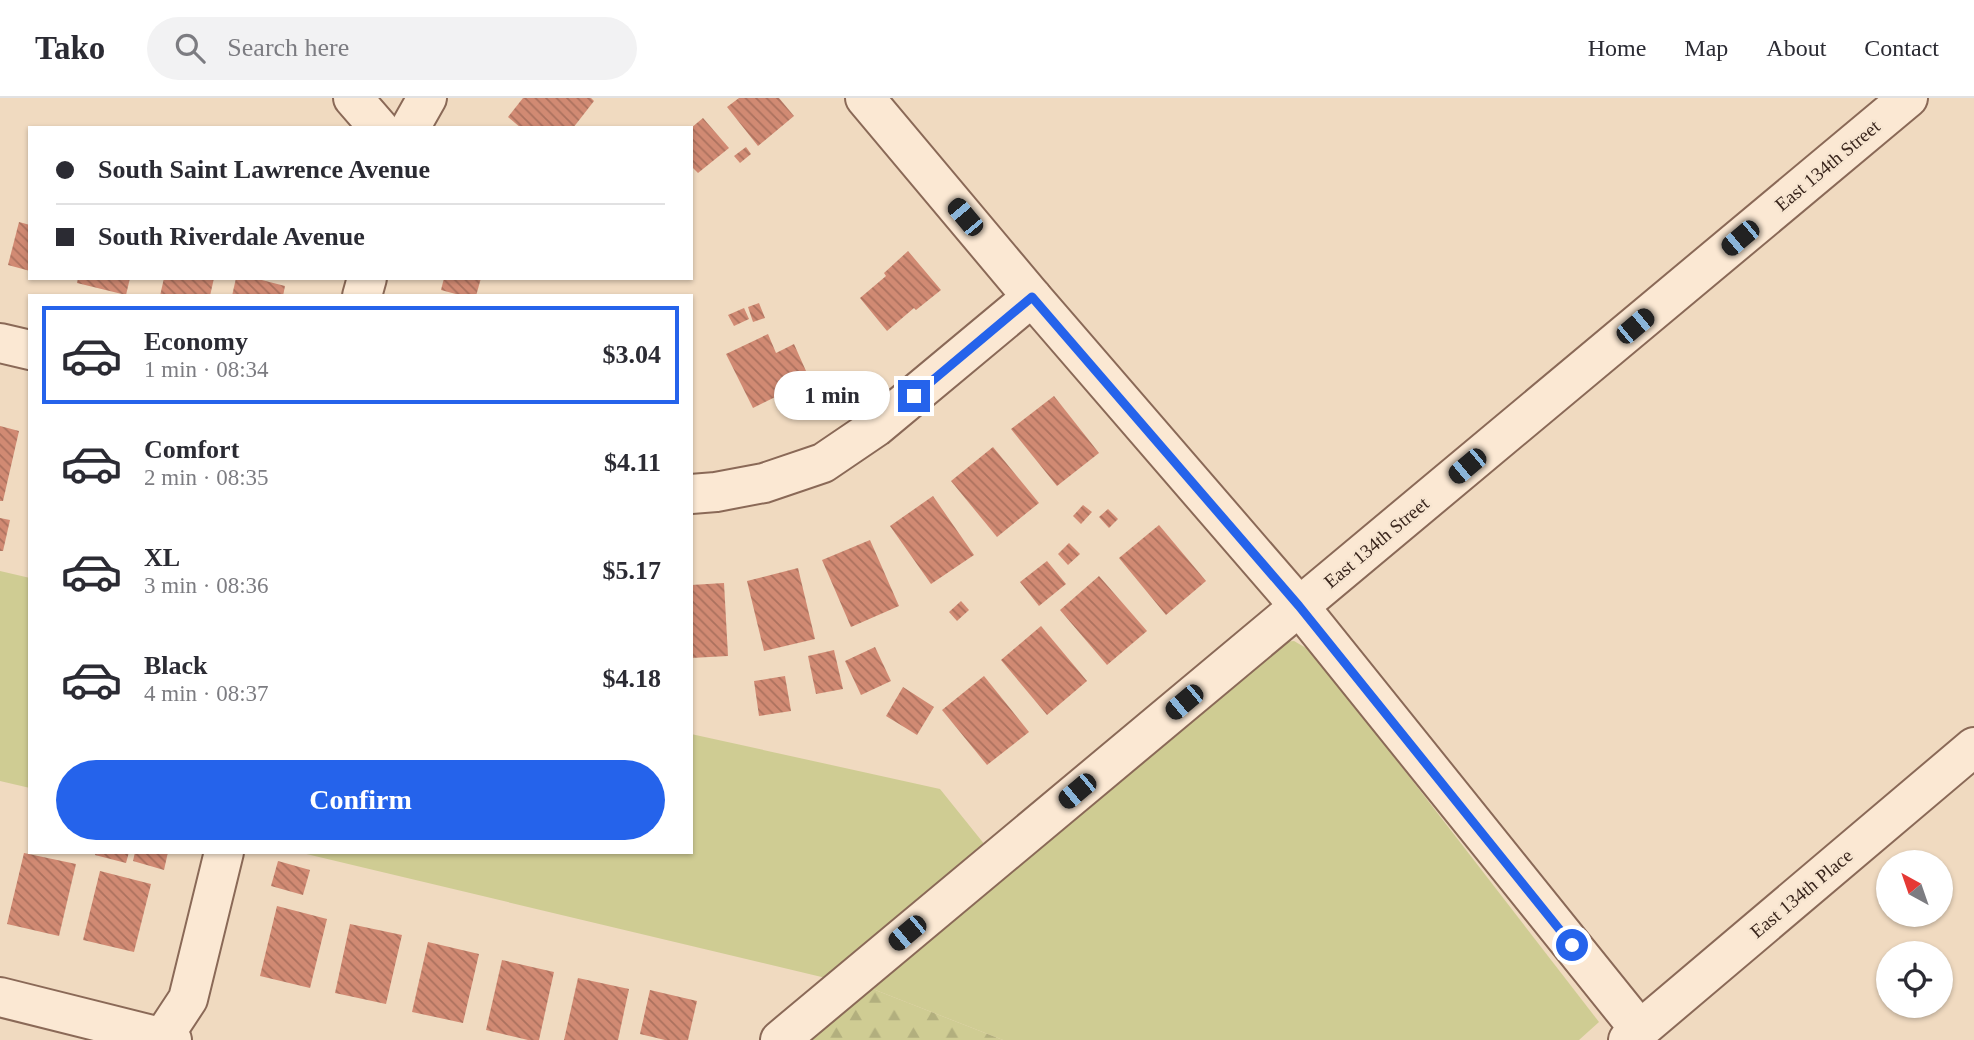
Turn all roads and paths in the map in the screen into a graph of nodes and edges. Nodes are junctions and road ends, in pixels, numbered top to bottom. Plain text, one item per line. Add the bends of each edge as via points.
1 (353, 98) edge
2 (427, 98) edge
3 (865, 98) edge
4 (1908, 98) edge
5 (377, 126) edge
6 (411, 126) edge
7 (1032, 297) junction
8 (0, 343) edge
9 (28, 350) edge
10 (693, 494) edge
11 (1299, 606) junction
12 (1974, 747) edge
13 (224, 854) edge
14 (0, 997) edge
15 (1634, 1035) edge
16 (166, 1039) edge
17 (780, 1040) edge

1 - 5 street
2 - 6 street
3 - 7 street
4 - 11 street, East 134th Street
7 - 10 street via 876,427 824,463 764,483
7 - 11 street
8 - 9 street
11 - 15 street
11 - 17 street, East 134th Street
12 - 15 street, East 134th Place
13 - 16 street via 188,999
14 - 16 street

